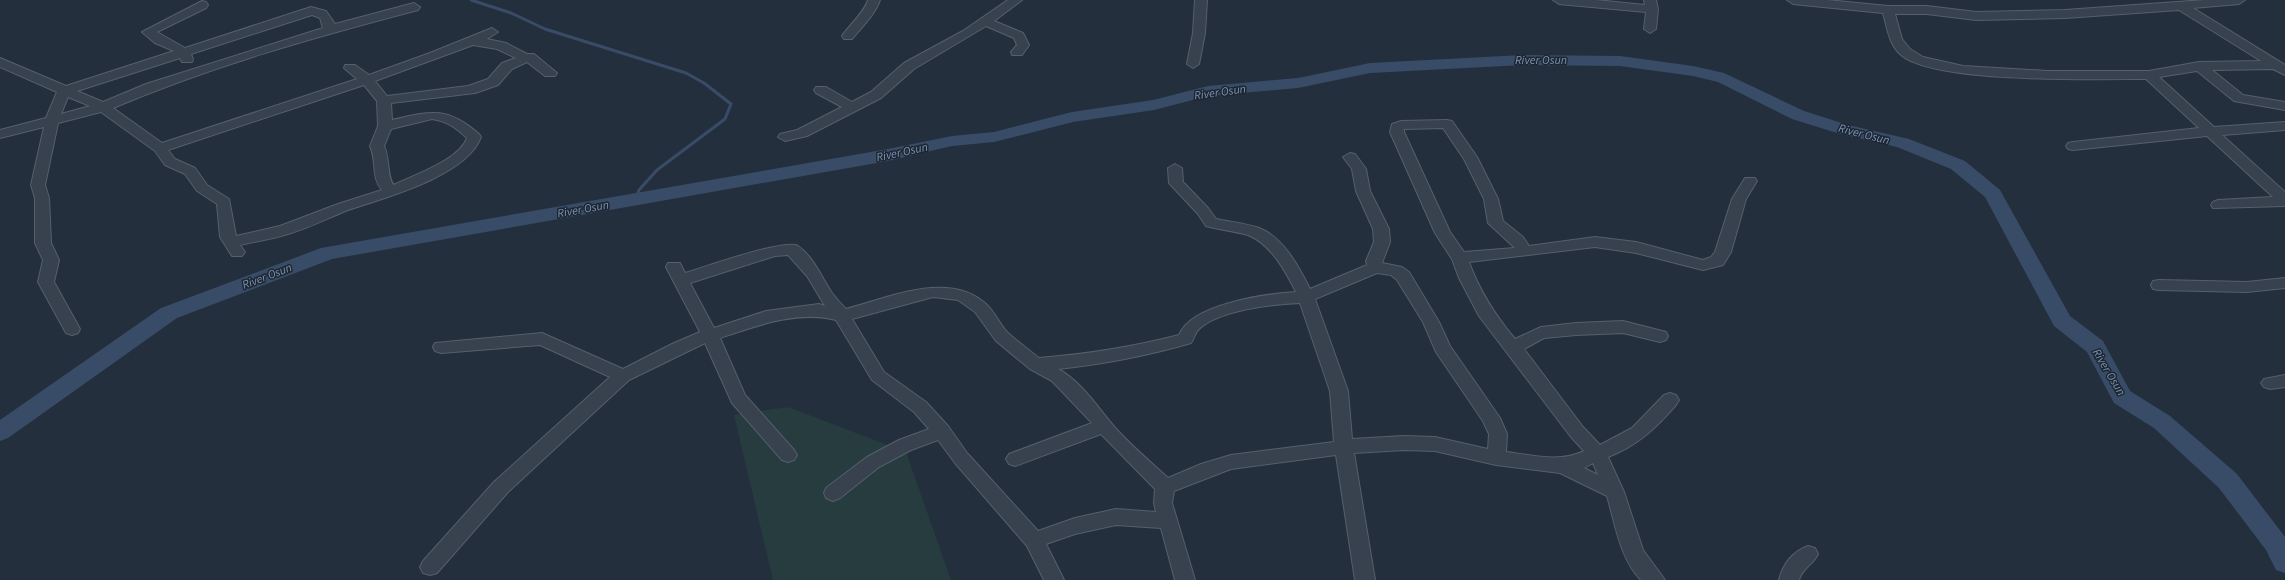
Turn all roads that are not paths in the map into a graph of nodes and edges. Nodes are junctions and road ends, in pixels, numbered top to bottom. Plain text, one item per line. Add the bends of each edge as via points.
1 (874, 0) edge
2 (1016, 0) edge
3 (1201, 0) edge
4 (1559, 0) edge
5 (1793, 0) edge
6 (1958, 0) edge
7 (2058, 0) edge
8 (2144, 0) edge
9 (2239, 0) edge
10 (2199, 2) edge
11 (1651, 4) edge
12 (202, 6) dead end
13 (2180, 6) junction
14 (414, 7) dead end
15 (2154, 9) junction
16 (1888, 10) junction
17 (1962, 14) junction
18 (2065, 14) junction
19 (984, 21) junction
20 (330, 29) junction
21 (1650, 29) dead end
22 (254, 30) junction
23 (492, 32) dead end
24 (848, 36) dead end
25 (474, 41) junction
26 (266, 48) junction
27 (184, 52) junction
28 (1017, 52) dead end
29 (526, 59) junction
30 (0, 62) edge
31 (1194, 64) dead end
32 (2273, 65) junction
33 (2199, 66) junction
34 (350, 68) dead end
35 (2285, 71) edge
36 (193, 73) junction
37 (550, 73) dead end
38 (2134, 75) junction
39 (2149, 75) junction
40 (367, 80) junction
41 (821, 90) dead end
42 (2162, 90) junction
43 (64, 91) junction
44 (384, 100) junction
45 (2285, 106) edge
46 (103, 107) junction
47 (852, 107) junction
48 (52, 120) junction
49 (385, 126) junction
50 (2285, 126) edge
51 (2212, 132) junction
52 (0, 134) edge
53 (785, 137) dead end
54 (2073, 146) dead end
55 (160, 148) junction
56 (1350, 157) dead end
57 (1175, 168) dead end
58 (1750, 181) dead end
59 (395, 191) junction
60 (2285, 201) edge
61 (2218, 205) dead end
62 (1525, 252) junction
63 (1460, 258) junction
64 (1376, 267) junction
65 (2285, 283) edge
66 (2159, 284) dead end
67 (1306, 297) junction
68 (842, 316) junction
69 (72, 329) dead end
70 (710, 335) junction
71 (1660, 336) dead end
72 (1513, 346) junction
73 (441, 347) dead end
74 (1036, 365) junction
75 (623, 376) junction
76 (1670, 400) dead end
77 (1104, 426) junction
78 (942, 431) junction
79 (1344, 447) junction
80 (1597, 453) junction
81 (788, 455) dead end
82 (1496, 458) junction
83 (1015, 459) dead end
84 (1563, 466) junction
85 (1165, 487) junction
86 (1614, 491) junction
87 (833, 493) dead end
88 (1168, 521) junction
89 (1034, 540) junction
90 (1808, 554) dead end
91 (430, 567) dead end
92 (1054, 580) edge
93 (1185, 580) edge
94 (1365, 580) edge
95 (1655, 580) edge
96 (1789, 580) edge

1 - 24 street via 871,10 862,15 858,25
2 - 19 street
3 - 31 street
4 - 11 street
5 - 16 street
6 - 17 street
7 - 18 street
8 - 15 street
9 - 10 street
10 - 13 street
11 - 21 street
12 - 27 street via 148,32
13 - 15 street
13 - 32 street
14 - 20 street
15 - 18 street
16 - 17 street via 1927,10
16 - 38 street via 1896,39 1905,52 1934,64 1985,72
17 - 18 street
19 - 28 street via 1019,36 1023,45
19 - 47 street via 909,66 876,95
20 - 22 street via 323,14 315,11
20 - 26 street
22 - 26 street
22 - 27 street
23 - 25 street
25 - 29 street via 500,44
25 - 40 street
26 - 36 street
27 - 36 street
27 - 43 street
29 - 37 street via 531,57
29 - 44 street via 507,66 493,82 470,90
30 - 43 street
32 - 33 street
32 - 35 street
33 - 39 street
33 - 45 street via 2239,98
34 - 40 street
36 - 46 street
38 - 39 street
38 - 42 street
39 - 42 street
40 - 44 street
40 - 55 street
41 - 47 street
42 - 51 street
43 - 46 street
43 - 48 street
44 - 49 street
46 - 48 street
46 - 55 street
47 - 53 street via 802,133
48 - 52 street
48 - 69 street via 38,185 42,198 43,243 51,260 46,282
49 - 59 street via 377,146 382,159 381,178 386,187
49 - 59 street via 441,115 457,121 474,137 470,148 445,166
50 - 51 street
51 - 54 street
51 - 60 street
55 - 59 street via 170,162 190,171 202,188 224,202 228,237 234,247
56 - 64 street via 1359,169 1363,191 1381,229 1382,242 1374,261
57 - 67 street via 1176,183 1211,223 1255,233 1263,238 1298,278
58 - 62 street via 1738,200 1723,252 1712,264 1703,265 1606,243
60 - 61 street
62 - 63 street
62 - 63 street via 1518,241 1496,223 1491,199 1470,157 1460,147 1450,126 1401,125 1397,127 1398,132 1443,233
63 - 72 street via 1466,278 1487,316
64 - 67 street
64 - 82 street via 1396,271 1403,276 1431,322 1442,348 1491,418 1498,434
65 - 66 street via 2247,287
67 - 74 street via 1289,297 1227,310 1200,320 1190,327 1185,339 1148,350 1098,360
67 - 79 street via 1339,391
68 - 70 street via 819,310 778,314
68 - 70 street via 825,295 813,273 792,250 774,251 677,273 690,302
68 - 74 street via 933,292 954,293 964,296 981,308 1002,337
68 - 78 street via 878,376 920,407
70 - 75 street
70 - 81 street via 738,398
71 - 72 street via 1623,327 1576,329 1541,333
72 - 80 street via 1573,426
73 - 75 street via 542,340
74 - 77 street via 1058,377
75 - 91 street via 501,488
76 - 80 street via 1632,439
77 - 83 street
77 - 85 street
78 - 87 street via 905,445 873,462
78 - 89 street via 961,458
79 - 82 street via 1435,444
79 - 85 street via 1237,461 1208,469
79 - 94 street
80 - 84 street
80 - 86 street
82 - 84 street
84 - 86 street
85 - 88 street via 1163,503
86 - 95 street via 1638,561 1645,572
88 - 89 street via 1116,517 1075,526
88 - 93 street
89 - 92 street
90 - 96 street via 1792,568

